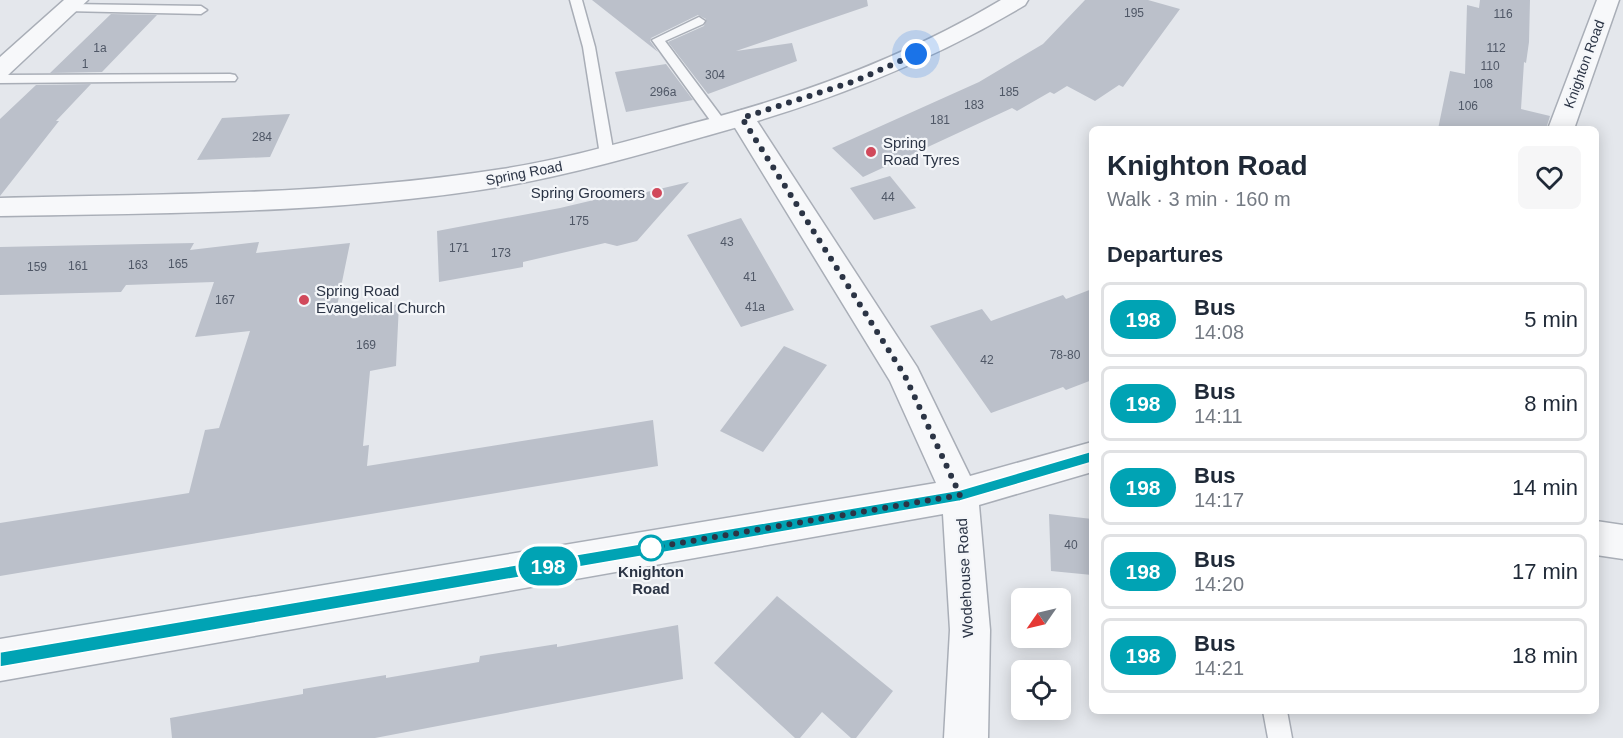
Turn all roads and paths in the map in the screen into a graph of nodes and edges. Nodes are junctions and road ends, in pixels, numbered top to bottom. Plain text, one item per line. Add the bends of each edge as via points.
1 (576, 0) edge
2 (1017, 0) edge
3 (1608, 0) edge
4 (73, 4) edge
5 (201, 10) dead end
6 (699, 21) dead end
7 (0, 70) edge
8 (230, 78) dead end
9 (0, 79) edge
10 (731, 121) junction
11 (1562, 126) edge
12 (608, 155) junction
13 (0, 207) edge
14 (1089, 458) edge
15 (960, 495) junction
16 (1599, 538) edge
17 (1623, 542) edge
18 (0, 660) edge
19 (1276, 714) edge
20 (966, 738) edge
21 (1280, 738) edge

1 - 12 lane via 589,47
2 - 10 street, Spring Road via 937,45 855,81
3 - 11 street, Knighton Road
4 - 5 lane
4 - 7 street
6 - 10 lane via 658,40
8 - 9 lane
10 - 12 street, Spring Road
10 - 15 street, Wodehouse Road via 905,376
12 - 13 street, Spring Road via 476,182 323,199
14 - 15 street
15 - 18 street
15 - 20 street, Wodehouse Road via 970,630
16 - 17 street
19 - 21 lane

